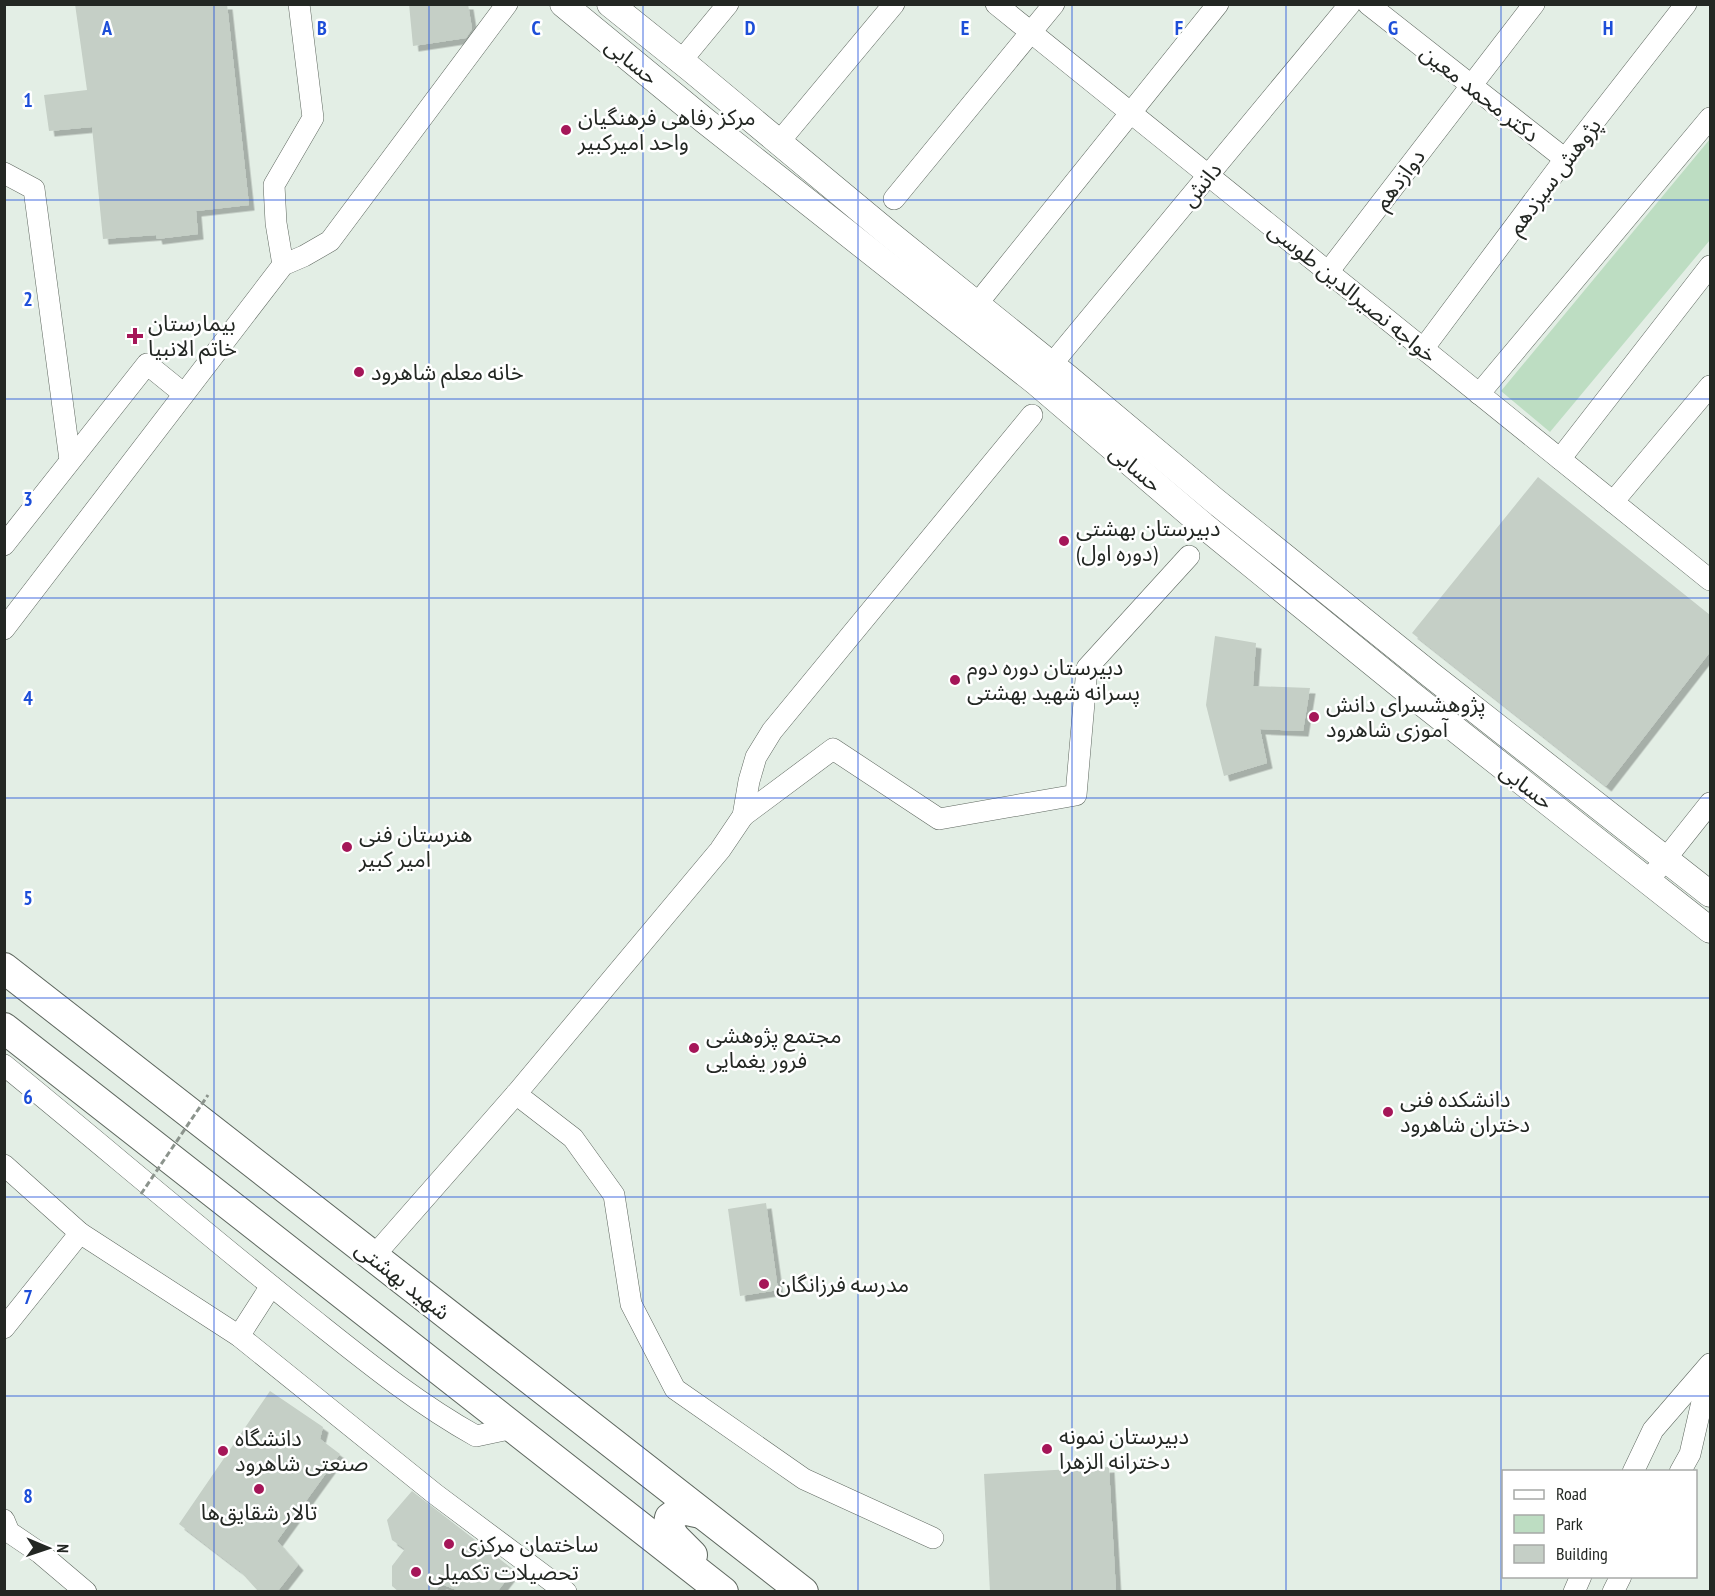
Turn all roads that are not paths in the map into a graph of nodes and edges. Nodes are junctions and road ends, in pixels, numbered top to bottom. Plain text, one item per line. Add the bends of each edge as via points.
1 (299, 4) edge
2 (507, 4) edge
3 (563, 4) edge
4 (610, 4) edge
5 (728, 4) edge
6 (894, 4) edge
7 (996, 4) edge
8 (1054, 4) edge
9 (1218, 4) edge
10 (1350, 4) edge
11 (1368, 4) edge
12 (1534, 4) edge
13 (1686, 4) edge
14 (1031, 33) junction
15 (681, 61) junction
16 (1471, 86) junction
17 (1131, 113) junction
18 (1710, 118) edge
19 (779, 142) junction
20 (1565, 159) junction
21 (4, 173) edge
22 (1208, 176) junction
23 (894, 199) dead end
24 (283, 265) junction
25 (1710, 266) edge
26 (1328, 272) junction
27 (977, 304) junction
28 (1424, 349) junction
29 (1044, 374) junction
30 (1710, 386) edge
31 (184, 394) junction
32 (1479, 394) junction
33 (1032, 415) dead end
34 (1560, 459) junction
35 (70, 460) junction
36 (1613, 502) junction
37 (4, 545) edge
38 (1189, 556) dead end
39 (1710, 580) edge
40 (8, 617) edge
41 (1710, 803) edge
42 (742, 816) junction
43 (1666, 859) junction
44 (1648, 881) junction
45 (1710, 894) edge
46 (1710, 930) edge
47 (4, 968) edge
48 (4, 1028) edge
49 (4, 1065) edge
50 (516, 1094) junction
51 (4, 1165) edge
52 (80, 1233) junction
53 (373, 1257) junction
54 (271, 1286) junction
55 (4, 1328) edge
56 (239, 1336) junction
57 (1710, 1365) edge
58 (513, 1428) junction
59 (1634, 1470) edge
60 (1681, 1470) edge
61 (701, 1513) junction
62 (4, 1520) edge
63 (933, 1538) dead end
64 (1580, 1578) edge
65 (1620, 1578) edge
66 (86, 1592) edge
67 (566, 1592) edge
68 (726, 1592) edge
69 (803, 1592) edge
70 (1574, 1592) edge
71 (1613, 1592) edge

1 - 24 street via 313,118 274,185
2 - 24 street via 330,241
3 - 29 main road, حسابی via 704,120
4 - 15 main road, حسابی
5 - 15 street
6 - 19 street
7 - 14 street, خواجه نصیرالدین طوسی
8 - 14 street
9 - 17 street
10 - 22 street, دانش
11 - 16 street, دکتر محمد معین
12 - 16 street, دوازدهم
13 - 20 street, پژوهش سیزدهم
14 - 17 street, خواجه نصیرالدین طوسی
14 - 23 street
15 - 19 main road, حسابی
16 - 20 street, دکتر محمد معین
16 - 26 street, دوازدهم
17 - 22 street, خواجه نصیرالدین طوسی
17 - 27 street
18 - 32 street
19 - 27 main road, حسابی
20 - 28 street, پژوهش سیزدهم
21 - 35 street via 34,189
22 - 26 street, خواجه نصیرالدین طوسی
22 - 29 street, دانش
24 - 31 street
25 - 34 street
26 - 28 street, خواجه نصیرالدین طوسی
27 - 29 main road, حسابی
28 - 32 street, خواجه نصیرالدین طوسی
29 - 43 main road, حسابی via 1214,500
29 - 44 main road, حسابی via 1221,540
30 - 36 street
31 - 35 street via 147,364
31 - 40 street
32 - 34 street, خواجه نصیرالدین طوسی
33 - 42 street via 772,731 756,757
34 - 36 street, خواجه نصیرالدین طوسی
35 - 37 street
36 - 39 street, خواجه نصیرالدین طوسی
38 - 42 street via 1087,668 1076,795 939,819 833,749
41 - 43 street
42 - 50 street via 720,850
43 - 44 street
43 - 45 main road, حسابی
44 - 46 main road, حسابی
47 - 53 highway, شهید بهشتی
48 - 58 highway
49 - 54 street
50 - 53 street
50 - 63 street via 573,1138 614,1195 631,1304 675,1389 804,1479
51 - 52 street
52 - 55 street
52 - 56 street
53 - 61 highway, شهید بهشتی
54 - 56 street
54 - 58 street via 449,1421 477,1436
56 - 67 street via 435,1494
57 - 59 street via 1653,1430
57 - 60 street via 1690,1454
58 - 68 highway
61 - 68 highway via 682,1509 670,1518 668,1528
61 - 69 highway, شهید بهشتی
62 - 66 street via 9,1532
64 - 70 street
65 - 71 street

